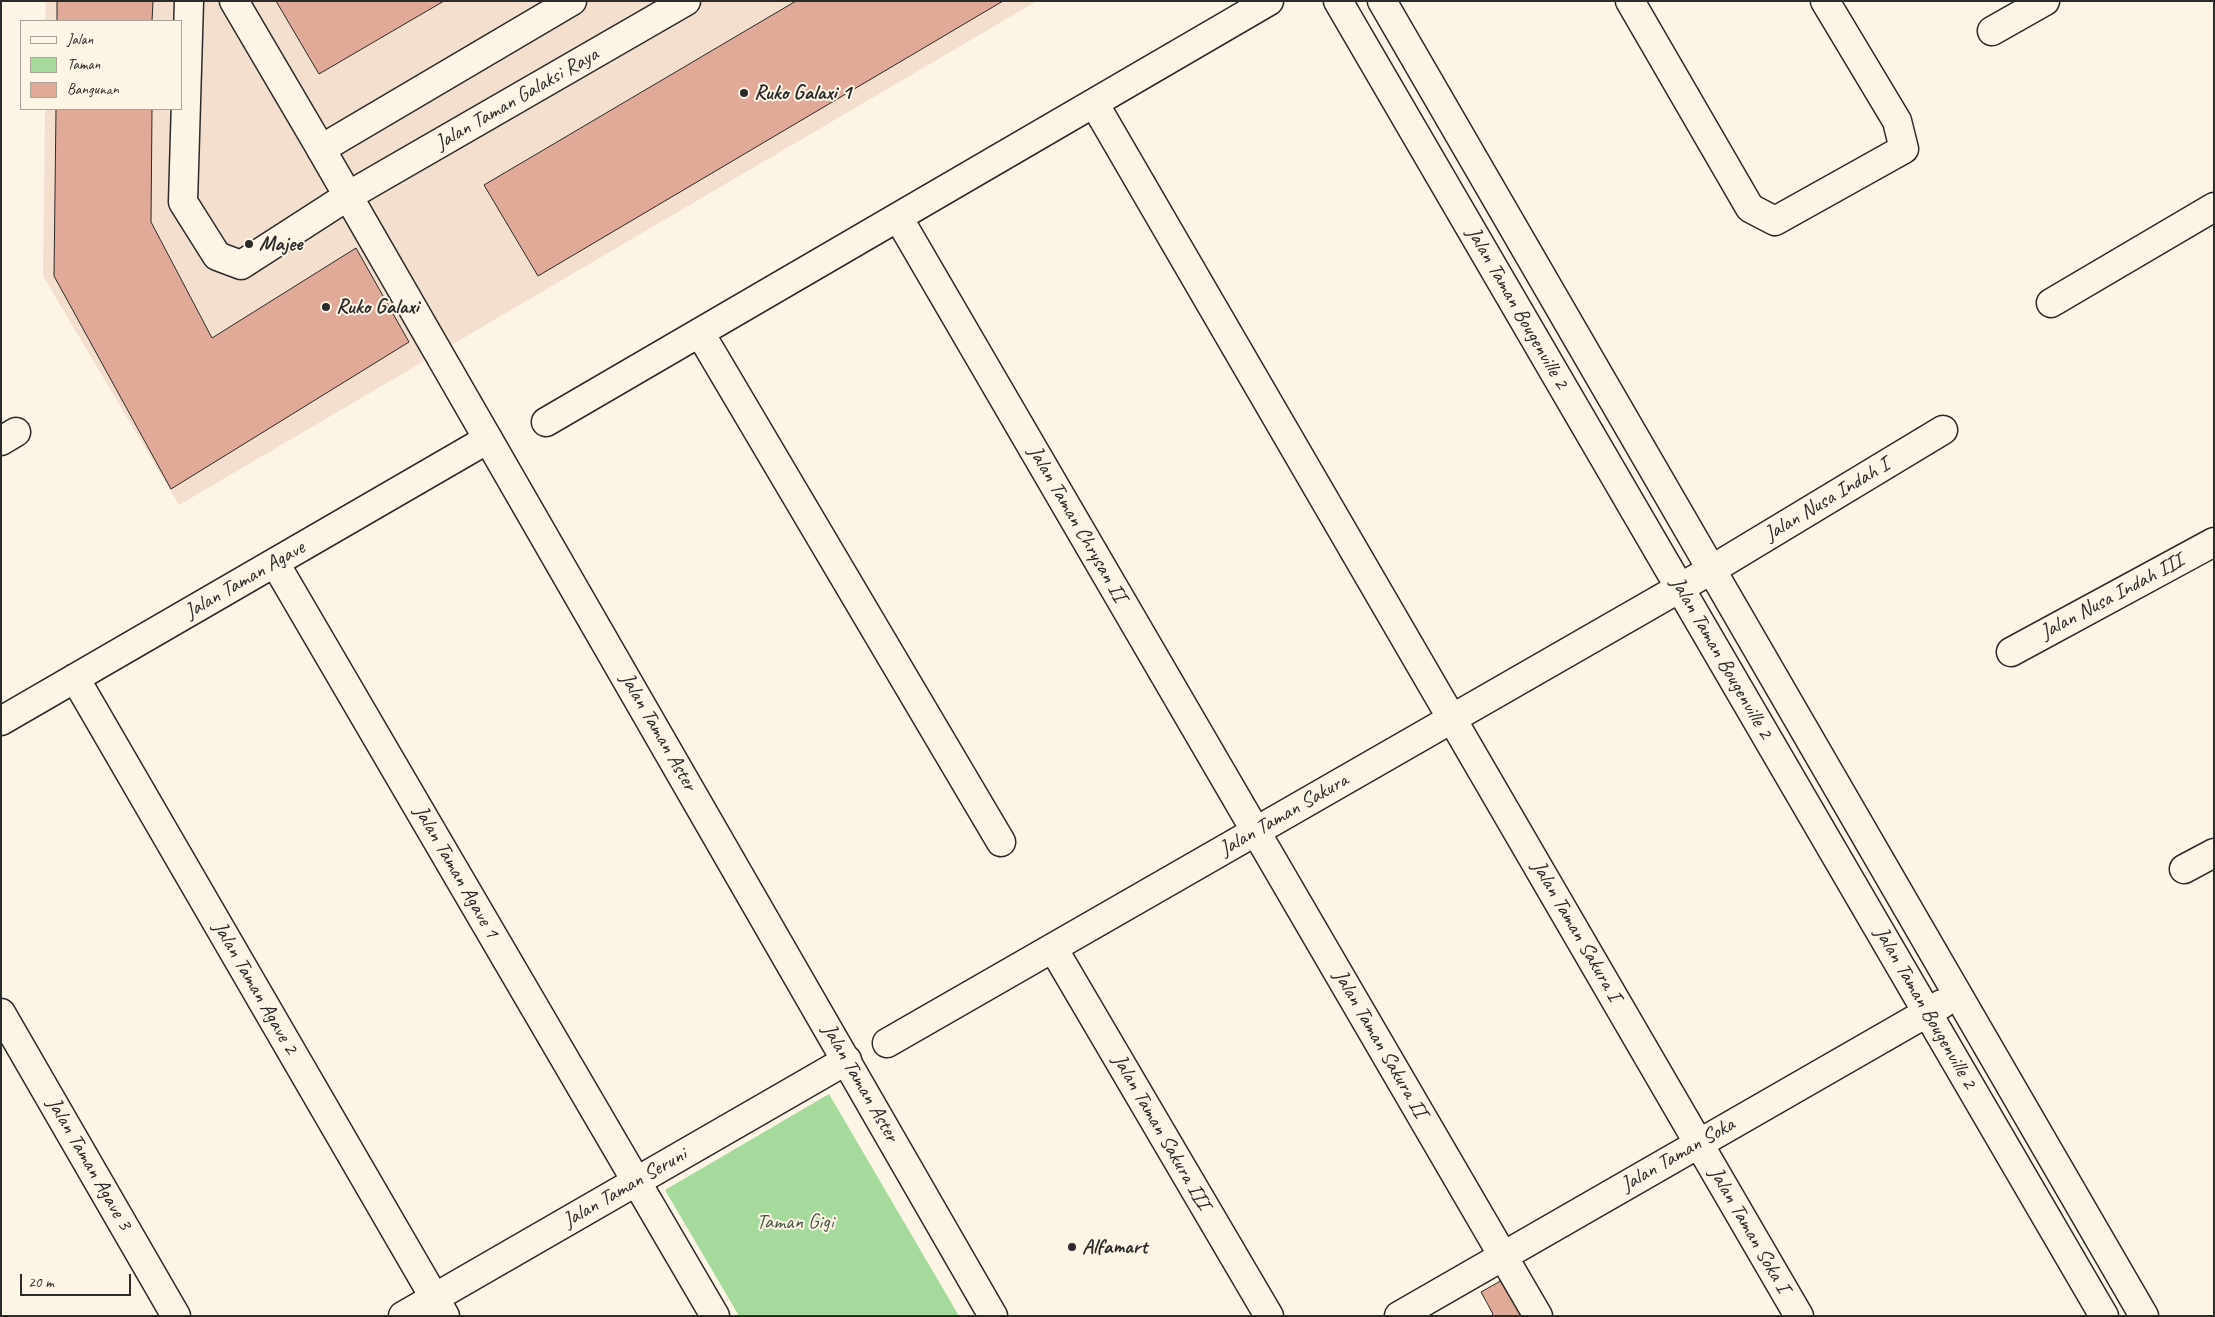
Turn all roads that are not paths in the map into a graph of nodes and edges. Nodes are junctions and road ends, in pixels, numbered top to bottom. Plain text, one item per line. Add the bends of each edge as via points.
1 (189, 1) edge
2 (234, 1) edge
3 (572, 1) edge
4 (686, 1) edge
5 (1269, 1) edge
6 (1338, 1) edge
7 (1382, 1) edge
8 (1630, 1) edge
9 (1826, 1) edge
10 (2045, 1) edge
11 (1992, 31) dead end
12 (1094, 103) junction
13 (321, 149) junction
14 (348, 196) junction
15 (2214, 207) edge
16 (898, 218) junction
17 (2051, 303) dead end
18 (700, 332) junction
19 (546, 422) dead end
20 (1943, 430) dead end
21 (488, 439) junction
22 (2214, 542) edge
23 (276, 563) junction
24 (1711, 570) junction
25 (1680, 587) junction
26 (2011, 652) dead end
27 (75, 678) junction
28 (1452, 718) junction
29 (1, 721) edge
30 (1256, 831) junction
31 (1001, 842) dead end
32 (2214, 853) edge
33 (2184, 869) dead end
34 (1052, 948) junction
35 (1957, 995) junction
36 (1, 1013) edge
37 (1928, 1013) junction
38 (887, 1043) dead end
39 (847, 1060) junction
40 (1699, 1143) junction
41 (636, 1181) junction
42 (1503, 1256) junction
43 (440, 1307) edge
44 (176, 1316) edge
45 (403, 1316) edge
46 (715, 1316) edge
47 (993, 1316) edge
48 (1269, 1316) edge
49 (1399, 1316) edge
50 (1538, 1316) edge
51 (1799, 1316) edge
52 (2104, 1316) edge
53 (2144, 1316) edge

1 - 14 street, Jalan Taman Galaksi Raya via 183,202 217,256 241,265
2 - 13 street, Jalan Taman Aster
3 - 13 street
4 - 14 street, Jalan Taman Galaksi Raya
5 - 12 street
6 - 25 street, Jalan Taman Bougenville 2
7 - 24 street, Jalan Taman Bougenville 2
8 - 9 street via 1750,208 1775,221 1904,149 1897,121
10 - 11 street
12 - 16 street
12 - 28 street, Jalan Taman Sakura I
13 - 14 street, Jalan Taman Aster
14 - 21 street, Jalan Taman Aster
15 - 17 street
16 - 18 street
16 - 30 street, Jalan Taman Chrysan II
18 - 19 street
18 - 31 street
20 - 24 street, Jalan Nusa Indah I
21 - 23 street, Jalan Taman Agave
21 - 39 street, Jalan Taman Aster
22 - 26 street, Jalan Nusa Indah III
23 - 27 street, Jalan Taman Agave
23 - 41 street, Jalan Taman Agave 1
24 - 25 street, Jalan Nusa Indah I
24 - 35 street, Jalan Taman Bougenville 2
25 - 28 street, Jalan Taman Sakura
25 - 37 street, Jalan Taman Bougenville 2
27 - 29 street, Jalan Taman Agave
27 - 43 street, Jalan Taman Agave 2
28 - 30 street, Jalan Taman Sakura
28 - 40 street, Jalan Taman Sakura I
30 - 34 street, Jalan Taman Sakura
30 - 42 street, Jalan Taman Sakura II
32 - 33 street
34 - 38 street, Jalan Taman Sakura
34 - 48 street, Jalan Taman Sakura III
35 - 37 street, Jalan Taman Soka
35 - 53 street, Jalan Taman Bougenville 2
36 - 44 street, Jalan Taman Agave 3
37 - 40 street, Jalan Taman Soka
37 - 52 street, Jalan Taman Bougenville 2
39 - 41 street, Jalan Taman Seruni
39 - 47 street, Jalan Taman Aster
40 - 42 street, Jalan Taman Soka
40 - 51 street, Jalan Taman Soka I
41 - 43 street, Jalan Taman Seruni
41 - 46 street, Jalan Taman Agave 1
42 - 49 street, Jalan Taman Soka
42 - 50 street, Jalan Taman Sakura II
43 - 45 street, Jalan Taman Seruni

